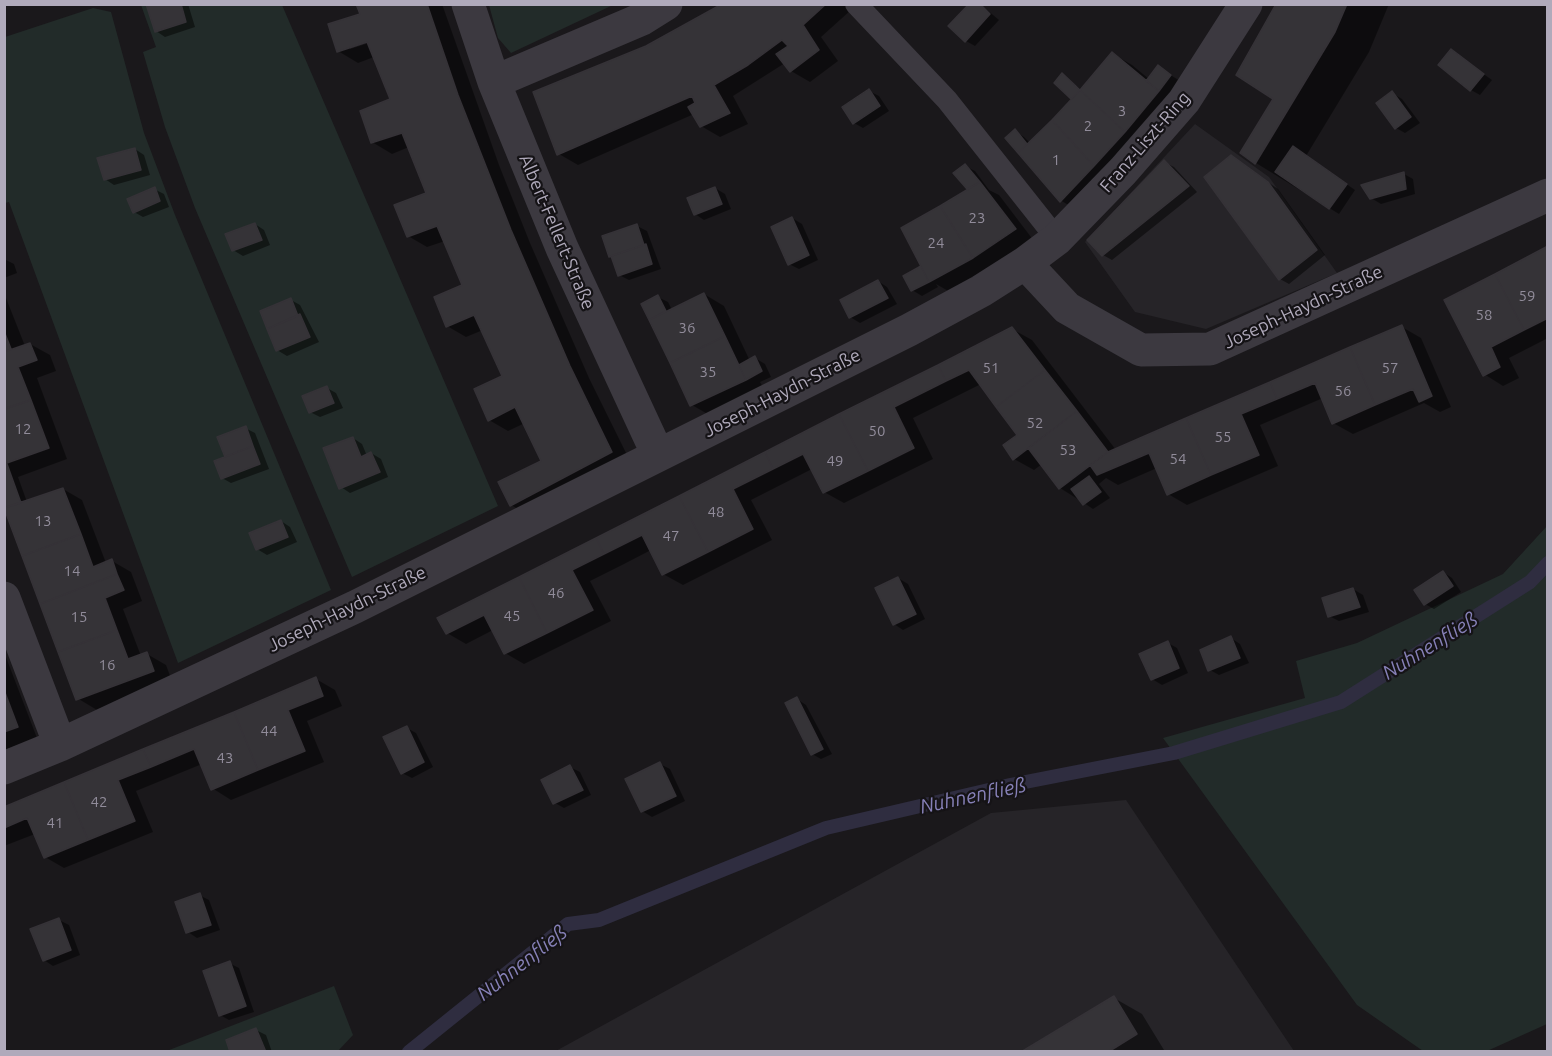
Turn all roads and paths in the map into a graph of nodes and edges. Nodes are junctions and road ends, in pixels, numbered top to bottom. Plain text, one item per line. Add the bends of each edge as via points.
1 (468, 4) edge
2 (666, 4) edge
3 (856, 4) edge
4 (1246, 4) edge
5 (494, 82) junction
6 (1548, 195) edge
7 (1057, 239) junction
8 (1025, 263) junction
9 (658, 455) junction
10 (4, 598) edge
11 (60, 745) junction
12 (4, 768) edge

1 - 5 street, Albert-Fellert-Straße
2 - 5 street via 642,19
3 - 7 lane via 947,100
4 - 7 street, Franz-Liszt-Ring via 1184,101
5 - 9 street, Albert-Fellert-Straße via 562,248
6 - 8 street, Joseph-Haydn-Straße via 1210,349 1141,350 1067,308
7 - 8 street, Franz-Liszt-Ring
8 - 9 street, Joseph-Haydn-Straße via 909,330
9 - 11 street, Joseph-Haydn-Straße via 355,607
10 - 11 street
11 - 12 street, Joseph-Haydn-Straße

